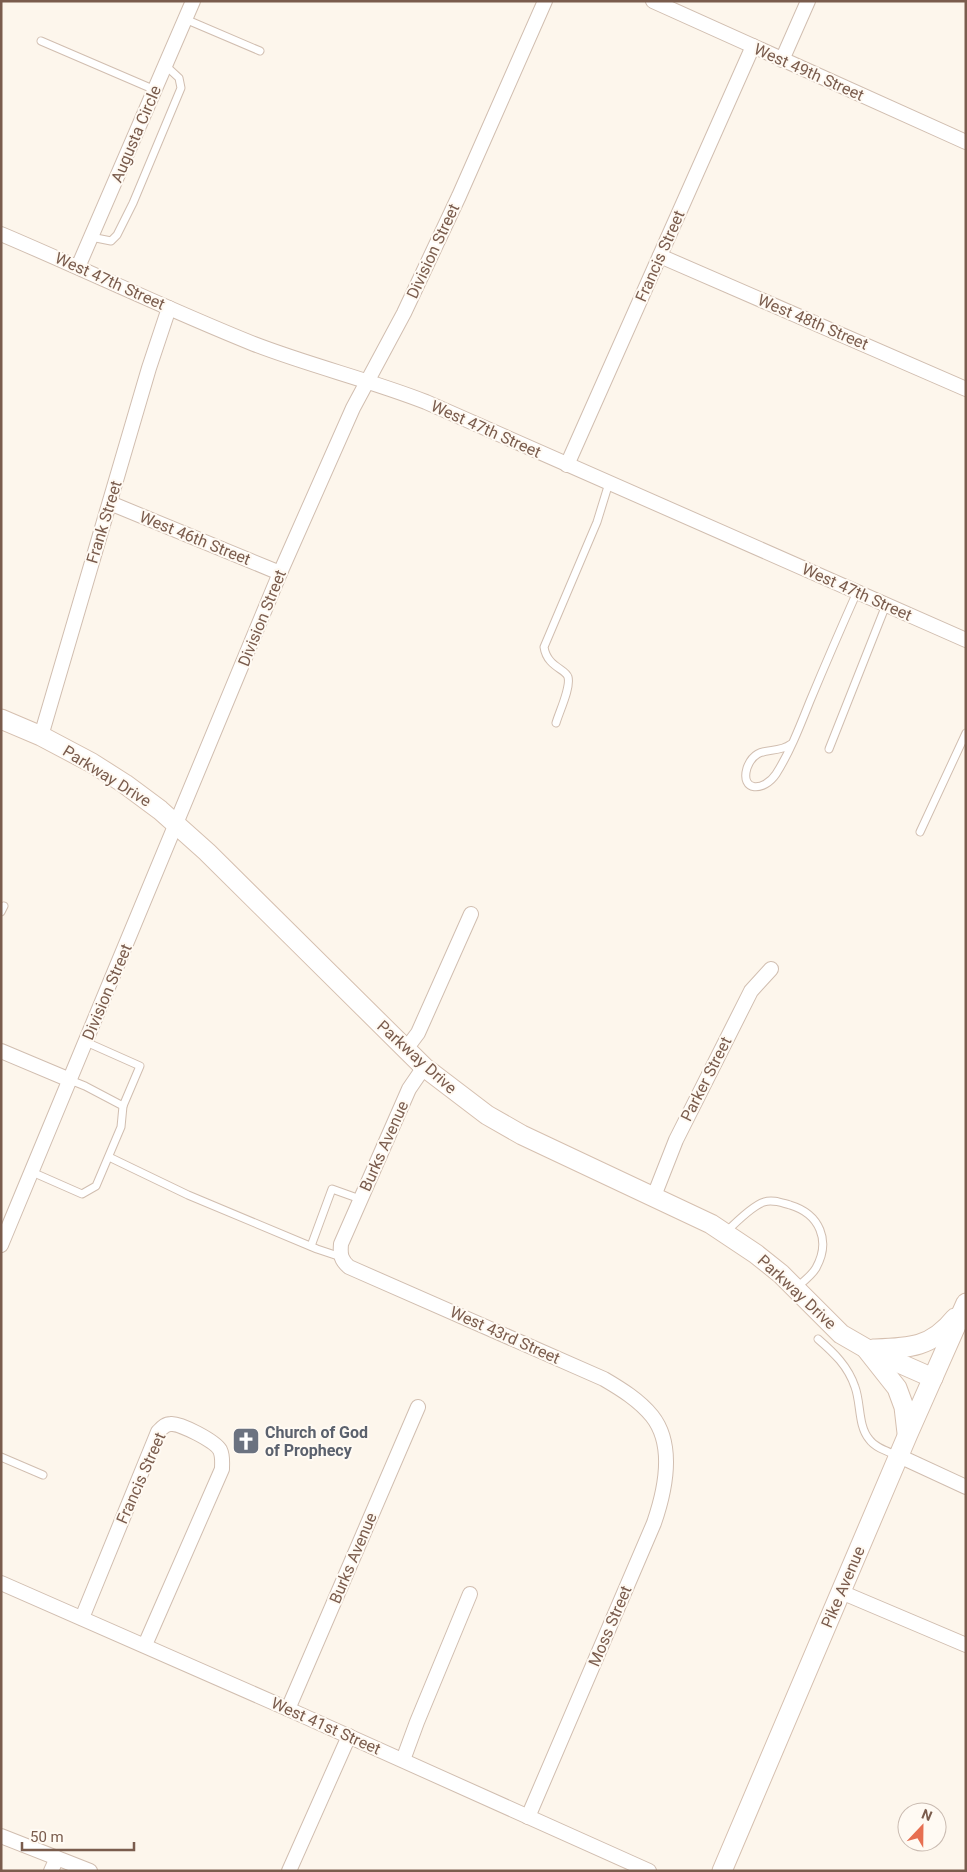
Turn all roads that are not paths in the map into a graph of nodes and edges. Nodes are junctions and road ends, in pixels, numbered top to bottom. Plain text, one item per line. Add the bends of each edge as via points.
1 (193, 1) edge
2 (545, 1) edge
3 (653, 1) edge
4 (808, 1) edge
5 (185, 18) junction
6 (41, 41) dead end
7 (753, 46) junction
8 (260, 51) dead end
9 (782, 60) junction
10 (165, 66) junction
11 (155, 90) junction
12 (966, 142) edge
13 (1, 234) edge
14 (91, 237) junction
15 (660, 256) junction
16 (78, 267) junction
17 (169, 308) junction
18 (367, 381) junction
19 (966, 389) edge
20 (567, 465) junction
21 (609, 483) junction
22 (110, 503) junction
23 (280, 573) junction
24 (857, 592) junction
25 (886, 605) junction
26 (966, 640) edge
27 (1, 719) edge
28 (556, 724) dead end
29 (966, 733) edge
30 (41, 736) junction
31 (791, 744) junction
32 (829, 749) dead end
33 (177, 825) junction
34 (920, 832) dead end
35 (471, 914) dead end
36 (771, 968) dead end
37 (86, 1042) junction
38 (406, 1050) junction
39 (1, 1051) edge
40 (424, 1067) junction
41 (70, 1080) junction
42 (123, 1106) junction
43 (108, 1157) junction
44 (32, 1172) junction
45 (654, 1196) junction
46 (360, 1199) junction
47 (725, 1233) junction
48 (1, 1245) edge
49 (311, 1246) junction
50 (341, 1257) junction
51 (797, 1288) junction
52 (965, 1306) edge
53 (818, 1339) dead end
54 (867, 1349) junction
55 (933, 1378) junction
56 (418, 1406) dead end
57 (659, 1428) joint
58 (908, 1434) junction
59 (899, 1456) junction
60 (1, 1457) edge
61 (43, 1475) dead end
62 (966, 1487) edge
63 (1, 1583) edge
64 (841, 1592) junction
65 (470, 1594) dead end
66 (82, 1618) junction
67 (145, 1645) junction
68 (966, 1645) edge
69 (288, 1709) junction
70 (349, 1736) junction
71 (403, 1760) junction
72 (528, 1817) junction
73 (1, 1836) edge
74 (54, 1864) edge
75 (90, 1871) edge
76 (289, 1871) edge
77 (649, 1871) edge
78 (722, 1871) edge

1 - 5 street, Augusta Circle
2 - 18 street, Division Street via 459,196 404,313
3 - 7 street, West 49th Street
4 - 9 street
5 - 8 lane
5 - 10 street, Augusta Circle
6 - 11 lane
7 - 9 street, West 49th Street
7 - 15 street, Francis Street
9 - 12 street, West 49th Street
10 - 11 street, Augusta Circle
10 - 14 lane via 179,78 180,88 133,203 111,241
11 - 14 street, Augusta Circle
13 - 16 street, West 47th Street
14 - 16 street, Augusta Circle
15 - 19 street, West 48th Street
15 - 20 street, Francis Street
16 - 17 street, West 47th Street
17 - 18 street, West 47th Street via 256,345
17 - 22 street, Frank Street
18 - 20 street, West 47th Street via 426,402
18 - 23 street, Division Street
20 - 21 street, West 47th Street
21 - 24 street, West 47th Street
21 - 28 lane via 597,522 544,646 551,663 568,677
22 - 23 street, West 46th Street
22 - 30 street, Frank Street
23 - 33 street, Division Street
24 - 25 street, West 47th Street
24 - 31 lane
25 - 26 street, West 47th Street
25 - 32 lane
27 - 30 street, Parkway Drive
29 - 34 lane
30 - 33 street, Parkway Drive via 125,784
31 - 31 lane via 770,781 766,785 750,786 746,773 752,758 758,753
33 - 37 street, Division Street
33 - 38 street, Parkway Drive
35 - 38 street via 418,1033
36 - 45 street, Parker Street via 751,990 676,1140
37 - 41 street, Division Street
37 - 42 lane via 140,1066
38 - 40 street, Parkway Drive
39 - 41 street
40 - 45 street, Parkway Drive via 487,1115 522,1135
40 - 46 street, Burks Avenue via 409,1089
41 - 42 lane
41 - 44 street, Division Street
42 - 43 lane via 120,1127
43 - 44 lane via 96,1186 82,1194
43 - 49 lane via 188,1195
44 - 48 street, Division Street
45 - 47 street, Parkway Drive
46 - 49 lane via 332,1189
46 - 50 street, Burks Avenue via 341,1244
47 - 51 street, Parkway Drive
47 - 51 lane via 763,1202 776,1201 810,1215 820,1225 823,1238 821,1254 816,1269
49 - 50 lane
50 - 57 street, West 43rd Street via 349,1267 604,1378 642,1406
51 - 54 street, Parkway Drive via 841,1334
52 - 54 street via 945,1331 926,1343 902,1348
52 - 55 street, Pike Avenue
53 - 59 lane via 837,1356 850,1375 869,1439
54 - 55 street, Parkway Drive
54 - 58 street, Parkway Drive via 896,1388 904,1407
55 - 58 street, Pike Avenue
56 - 69 street, Burks Avenue
57 - 72 street, Moss Street via 666,1466 659,1508
58 - 59 street, Pike Avenue
59 - 62 street
59 - 64 street, Pike Avenue
60 - 61 lane
63 - 66 street, West 41st Street
64 - 68 street
64 - 78 street, Pike Avenue
65 - 71 street
66 - 67 street, West 41st Street
66 - 67 street, Francis Street via 158,1432 172,1423 205,1437 220,1449 222,1469
67 - 69 street, West 41st Street
69 - 70 street, West 41st Street
70 - 71 street, West 41st Street
70 - 76 street
71 - 72 street, West 41st Street
72 - 77 street, West 41st Street
73 - 74 street
74 - 75 street

